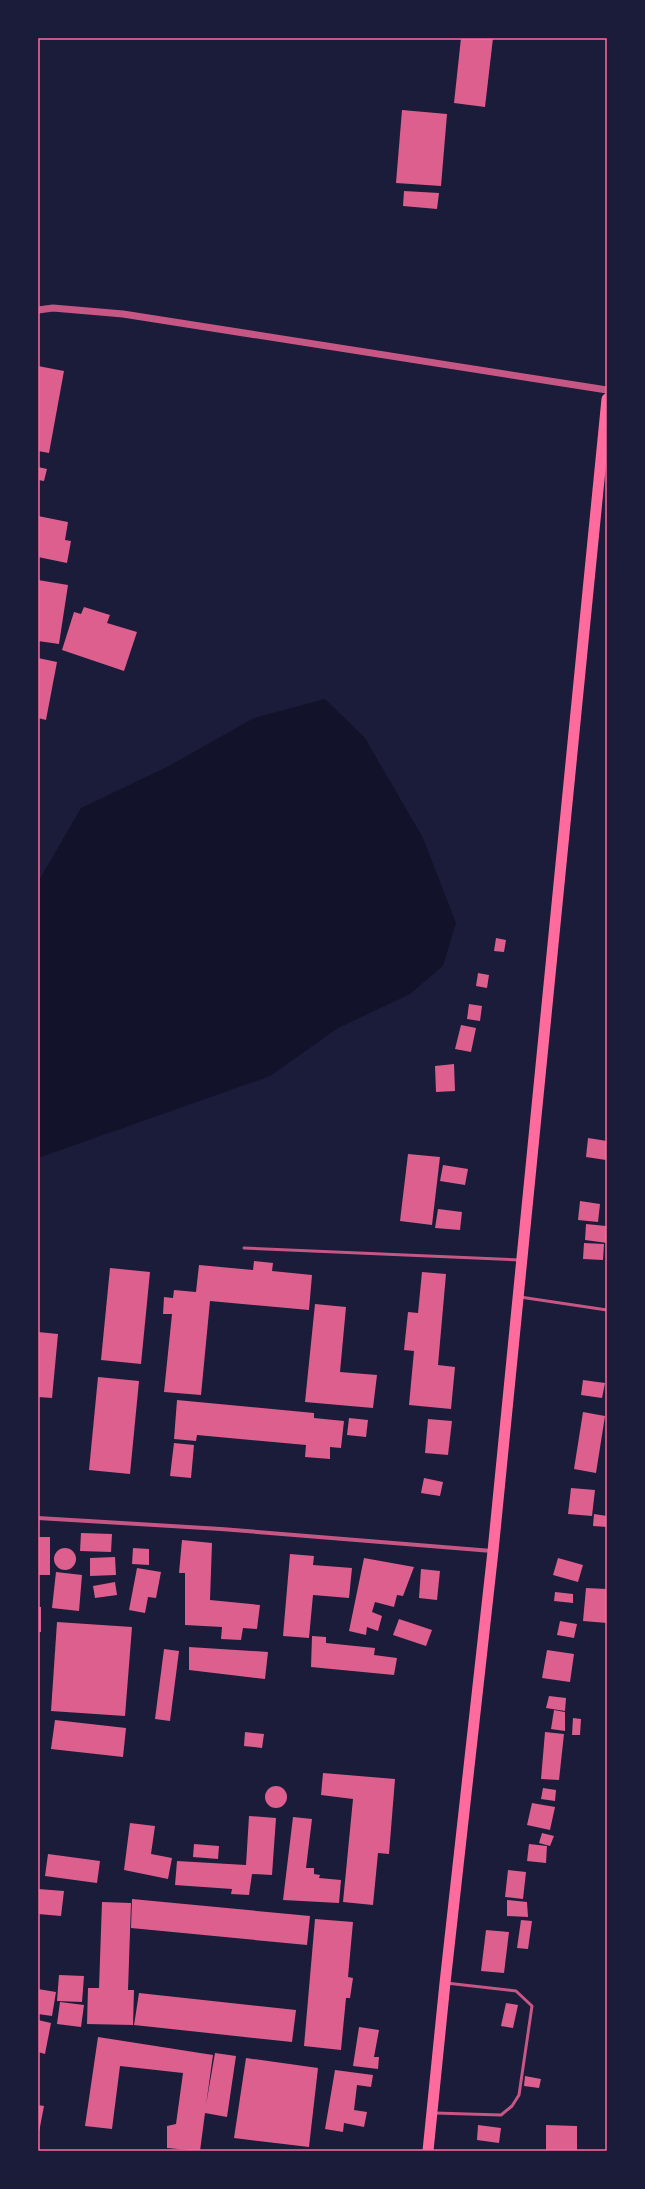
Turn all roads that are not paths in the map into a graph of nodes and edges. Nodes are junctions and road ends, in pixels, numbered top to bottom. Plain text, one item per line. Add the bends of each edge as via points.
1 (38, 310) edge
2 (607, 390) edge
3 (607, 399) edge
4 (244, 1248) dead end
5 (522, 1261) junction
6 (518, 1296) junction
7 (607, 1310) edge
8 (38, 1518) edge
9 (493, 1551) junction
10 (445, 1983) junction
11 (432, 2113) junction
12 (428, 2151) edge

1 - 2 street via 53,308 123,314
3 - 5 highway
4 - 5 lane
5 - 6 highway
6 - 7 lane
6 - 9 highway
8 - 9 street via 221,1529
9 - 10 highway
10 - 11 highway
10 - 11 lane via 516,1991 532,2006 519,2096 512,2106 501,2115
11 - 12 highway

